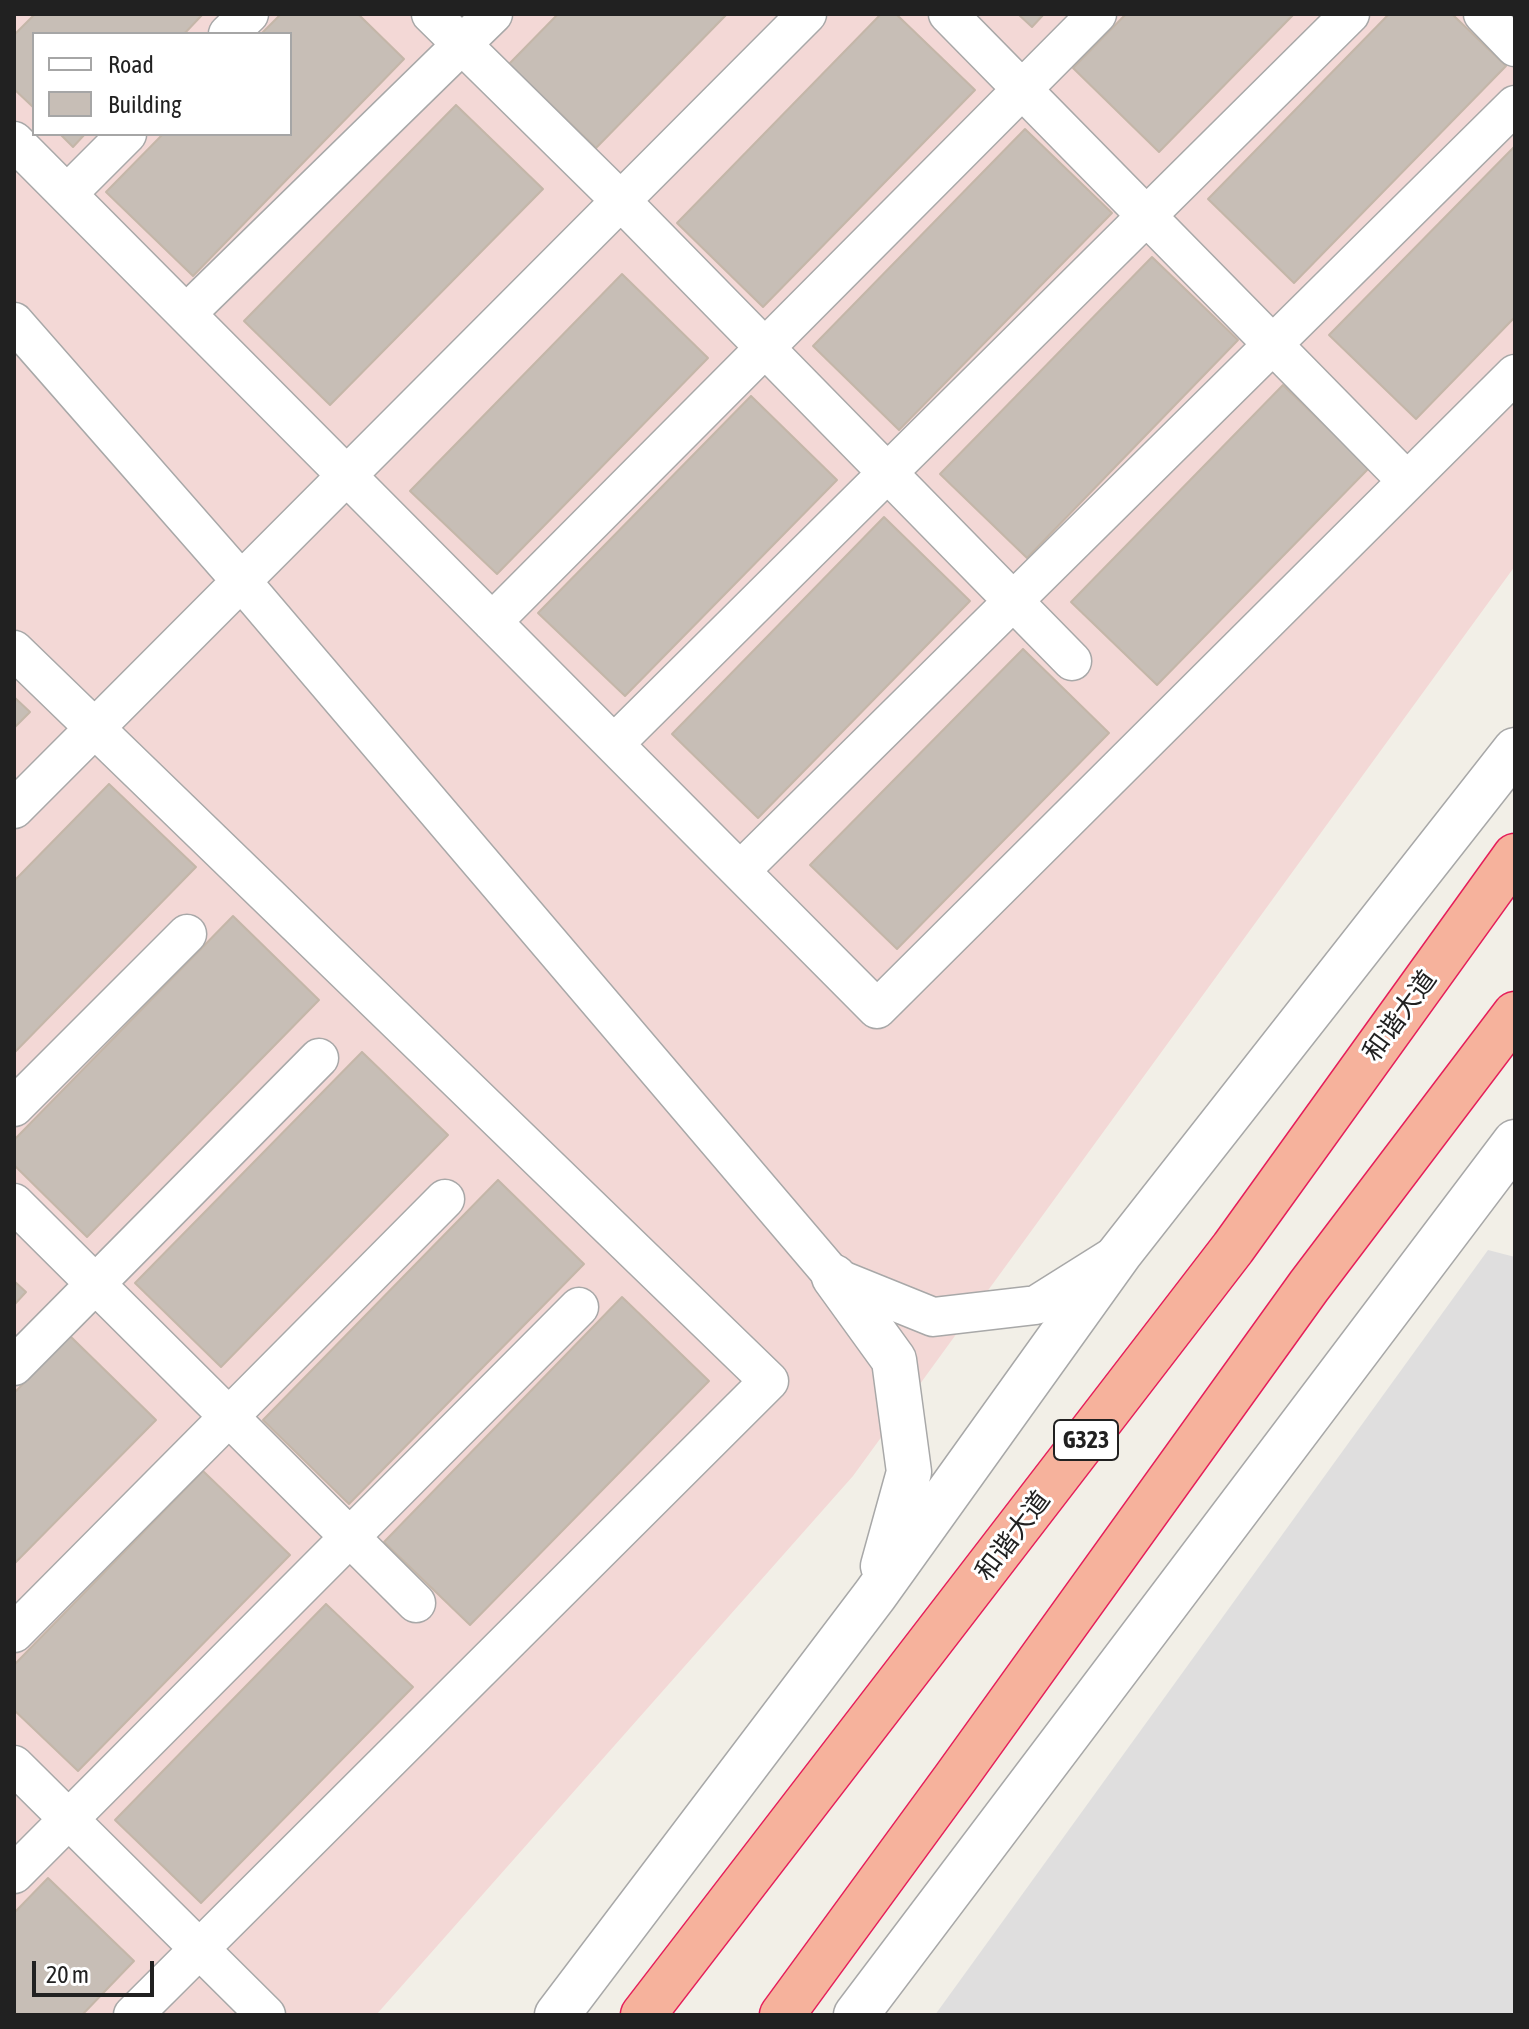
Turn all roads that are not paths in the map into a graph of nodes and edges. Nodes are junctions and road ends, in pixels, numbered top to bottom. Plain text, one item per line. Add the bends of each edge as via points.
1 (249, 14) edge
2 (431, 14) edge
3 (493, 14) edge
4 (807, 14) edge
5 (948, 14) edge
6 (1097, 14) edge
7 (1350, 14) edge
8 (1483, 14) edge
9 (230, 32) edge
10 (462, 45) junction
11 (1515, 47) edge
12 (1022, 90) junction
13 (1515, 105) edge
14 (125, 136) edge
15 (14, 141) edge
16 (67, 194) junction
17 (621, 201) junction
18 (1146, 216) junction
19 (186, 314) junction
20 (14, 322) edge
21 (1273, 344) junction
22 (765, 348) junction
23 (1515, 374) edge
24 (887, 473) junction
25 (348, 476) junction
26 (1407, 481) junction
27 (242, 582) junction
28 (1012, 602) junction
29 (492, 622) junction
30 (14, 650) edge
31 (1072, 661) dead end
32 (95, 729) junction
33 (614, 744) junction
34 (1515, 750) edge
35 (14, 809) edge
36 (1515, 856) edge
37 (740, 871) junction
38 (187, 934) dead end
39 (1515, 1014) edge
40 (319, 1058) dead end
41 (14, 1107) edge
42 (1515, 1142) edge
43 (445, 1199) dead end
44 (14, 1203) edge
45 (1120, 1253) junction
46 (834, 1277) junction
47 (95, 1284) junction
48 (579, 1307) dead end
49 (14, 1366) edge
50 (229, 1417) junction
51 (350, 1537) junction
52 (875, 1595) junction
53 (416, 1603) dead end
54 (14, 1633) edge
55 (14, 1765) edge
56 (68, 1819) junction
57 (14, 1874) edge
58 (199, 1949) junction
59 (133, 2015) edge
60 (266, 2015) edge
61 (557, 2015) edge
62 (643, 2015) edge
63 (782, 2015) edge
64 (856, 2015) edge

1 - 9 street
2 - 10 street
3 - 10 street
4 - 17 street
5 - 12 street
6 - 12 street
7 - 18 street
8 - 11 street
10 - 17 street
10 - 19 street
12 - 18 street
12 - 22 street
13 - 21 street
14 - 16 street
15 - 16 street
16 - 19 street
17 - 22 street
17 - 25 street
18 - 21 street
18 - 24 street
19 - 25 street
20 - 27 street
21 - 26 street
21 - 28 street
22 - 24 street
22 - 29 street
23 - 26 street
24 - 28 street
24 - 33 street
25 - 27 street
25 - 29 street
26 - 37 street via 877,1009
27 - 32 street
27 - 46 street
28 - 31 street
28 - 37 street
29 - 33 street
30 - 32 street
32 - 35 street
32 - 58 street via 769,1381
33 - 37 street
34 - 45 street
36 - 62 highway, 和谐大道 / G323 via 1233,1248
38 - 41 street
39 - 63 highway via 1309,1286
40 - 47 street
42 - 64 street
43 - 50 street
44 - 47 street
45 - 46 street via 1036,1305 933,1317
45 - 52 street
46 - 52 street via 894,1360 909,1472
47 - 49 street
47 - 50 street
48 - 51 street
50 - 51 street
50 - 54 street
51 - 53 street
51 - 56 street
52 - 61 street
55 - 56 street
56 - 57 street
56 - 58 street
58 - 59 street
58 - 60 street

